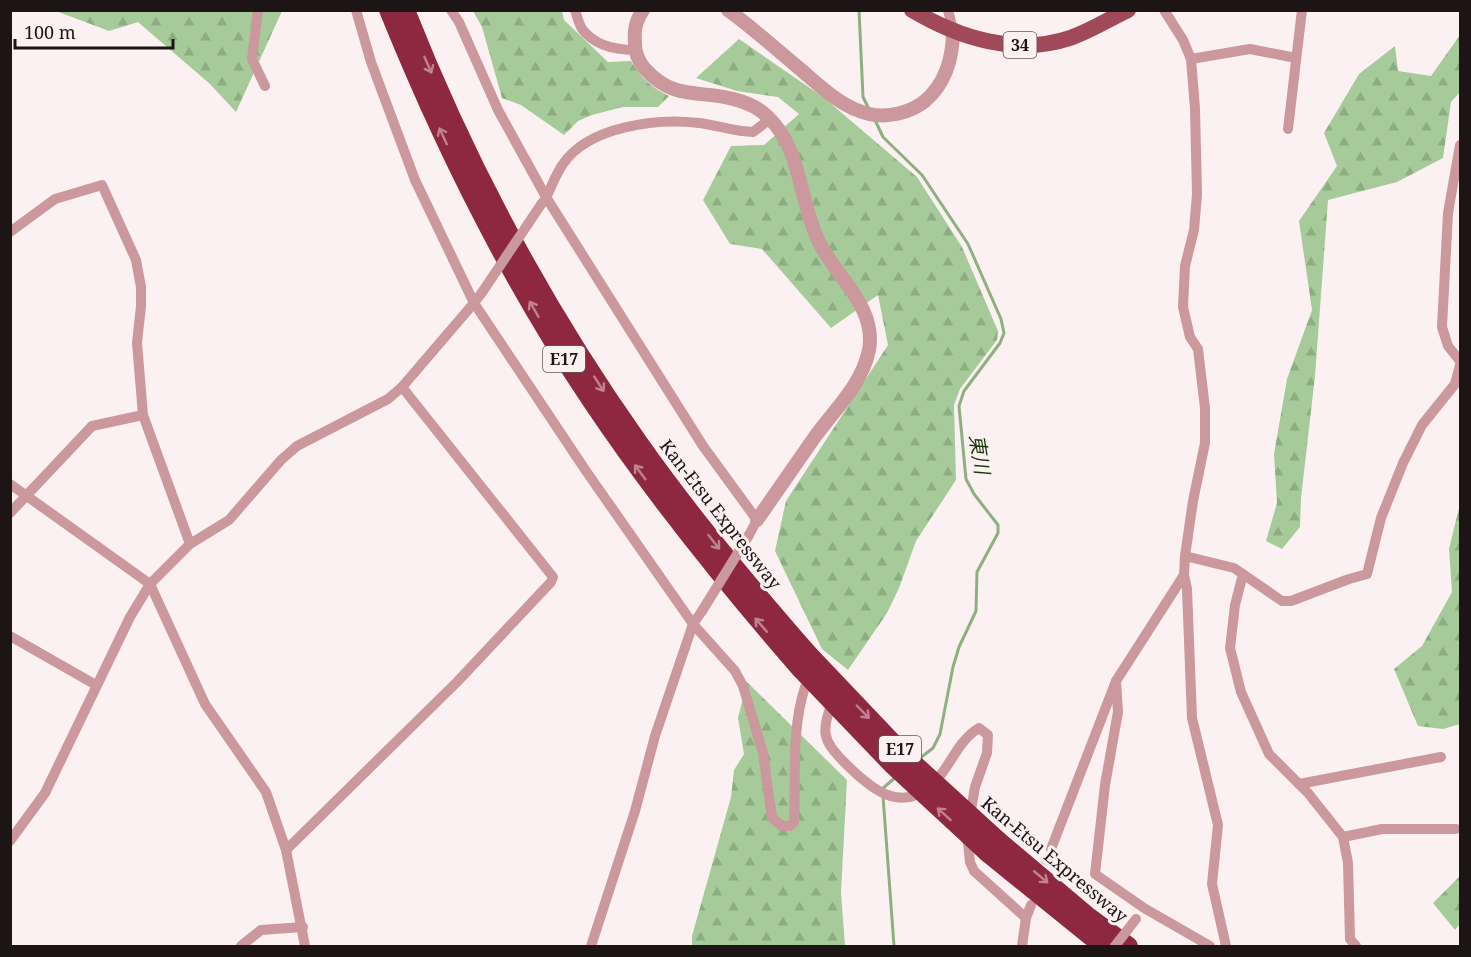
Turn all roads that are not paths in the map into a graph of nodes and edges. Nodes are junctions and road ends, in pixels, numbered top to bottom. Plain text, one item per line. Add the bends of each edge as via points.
1 (258, 10) edge
2 (356, 10) edge
3 (388, 10) edge
4 (406, 10) edge
5 (451, 10) edge
6 (575, 10) edge
7 (643, 10) edge
8 (728, 10) edge
9 (912, 10) edge
10 (948, 10) edge
11 (1128, 10) edge
12 (1164, 10) edge
13 (1302, 10) edge
14 (953, 30) junction
15 (635, 50) junction
16 (1296, 58) junction
17 (1191, 59) junction
18 (264, 86) dead end
19 (770, 119) junction
20 (1288, 129) dead end
21 (1461, 145) edge
22 (544, 200) junction
23 (10, 232) edge
24 (474, 303) junction
25 (1461, 363) edge
26 (402, 387) junction
27 (142, 415) junction
28 (10, 484) edge
29 (27, 496) junction
30 (10, 513) edge
31 (757, 520) junction
32 (190, 544) junction
33 (1185, 556) junction
34 (1243, 574) junction
35 (1184, 575) junction
36 (150, 584) junction
37 (693, 624) junction
38 (10, 636) edge
39 (804, 661) junction
40 (1116, 681) junction
41 (96, 685) junction
42 (1441, 757) dead end
43 (1299, 784) junction
44 (1456, 829) dead end
45 (1343, 837) junction
46 (10, 841) edge
47 (992, 846) junction
48 (1052, 849) tunnel mouth
49 (286, 850) junction
50 (1031, 905) dead end
51 (1144, 908) junction
52 (1026, 918) junction
53 (303, 927) junction
54 (241, 946) edge
55 (306, 946) edge
56 (591, 946) edge
57 (1022, 946) edge
58 (1102, 946) edge
59 (1115, 946) edge
60 (1129, 946) edge
61 (1210, 946) edge
62 (1226, 946) edge
63 (1356, 946) edge

1 - 18 street via 252,59
2 - 24 street via 415,180
39 -> 3 highway, Kan-Etsu Expressway / E17 via 755,617 670,512 552,340 448,148
4 -> 39 highway, Kan-Etsu Expressway / E17 via 482,180 566,332 638,441
5 - 22 street
6 - 15 street via 582,29 604,46
7 - 15 street via 634,30
8 - 14 street via 829,93 869,114 887,115 916,108 932,93 950,62
9 - 14 main road, 34
10 - 14 street
11 - 14 main road, 34 via 1069,38 1037,45 1008,45
12 - 17 street
13 - 16 street
15 - 19 street via 641,64 663,84 684,92 736,99 761,110
16 - 17 street via 1250,49
16 - 20 street
17 - 33 street via 1197,194 1185,266 1183,307 1190,337 1198,349 1205,442
19 - 22 street via 753,132 678,122 622,127 602,134 563,163
19 - 31 street via 790,151 818,241 863,309 870,338 863,369 853,387
21 - 25 street via 1448,213 1442,327 1448,346
22 - 24 street, bridge
22 - 31 street via 703,446
23 - 27 street via 55,199 102,185 136,260 141,287 137,343
24 - 26 street
24 - 37 street
25 - 34 street via 1455,384 1422,425 1402,463 1381,518 1367,574 1282,601
26 - 32 street via 388,399 297,446 229,520
26 - 49 street via 553,577 457,682
27 - 29 street via 92,426
27 - 32 street
28 - 29 street
29 - 30 street
29 - 36 street
31 - 37 street, bridge
32 - 36 street
33 - 34 street
33 - 35 street
34 - 43 street via 1230,648 1241,692 1269,754
35 - 40 street
35 - 62 street via 1192,718 1218,825 1212,884
36 - 41 street
36 - 49 street via 205,704 266,792
37 - 52 street via 735,671 743,686 763,753 772,818 782,826 794,822 798,708 805,687 822,678 834,694 824,725 826,741 870,788 898,799 913,796 932,784 964,740 979,728 984,731 988,735 987,753 967,828 970,862 980,878
37 - 56 street
38 - 41 street
39 - 47 highway, Kan-Etsu Expressway / E17, bridge via 893,766
40 - 48 street
40 - 51 street via 1118,712 1095,874
41 - 46 street via 45,793
42 - 43 street
43 - 45 street
44 - 45 street via 1382,829
45 - 63 street via 1348,863 1350,939
47 - 58 highway, Kan-Etsu Expressway / E17
47 -> 60 highway, Kan-Etsu Expressway / E17
49 - 53 street
50 - 52 street
51 - 59 street, bridge
51 - 61 street
52 - 57 street
53 - 54 street via 261,930
53 - 55 street

